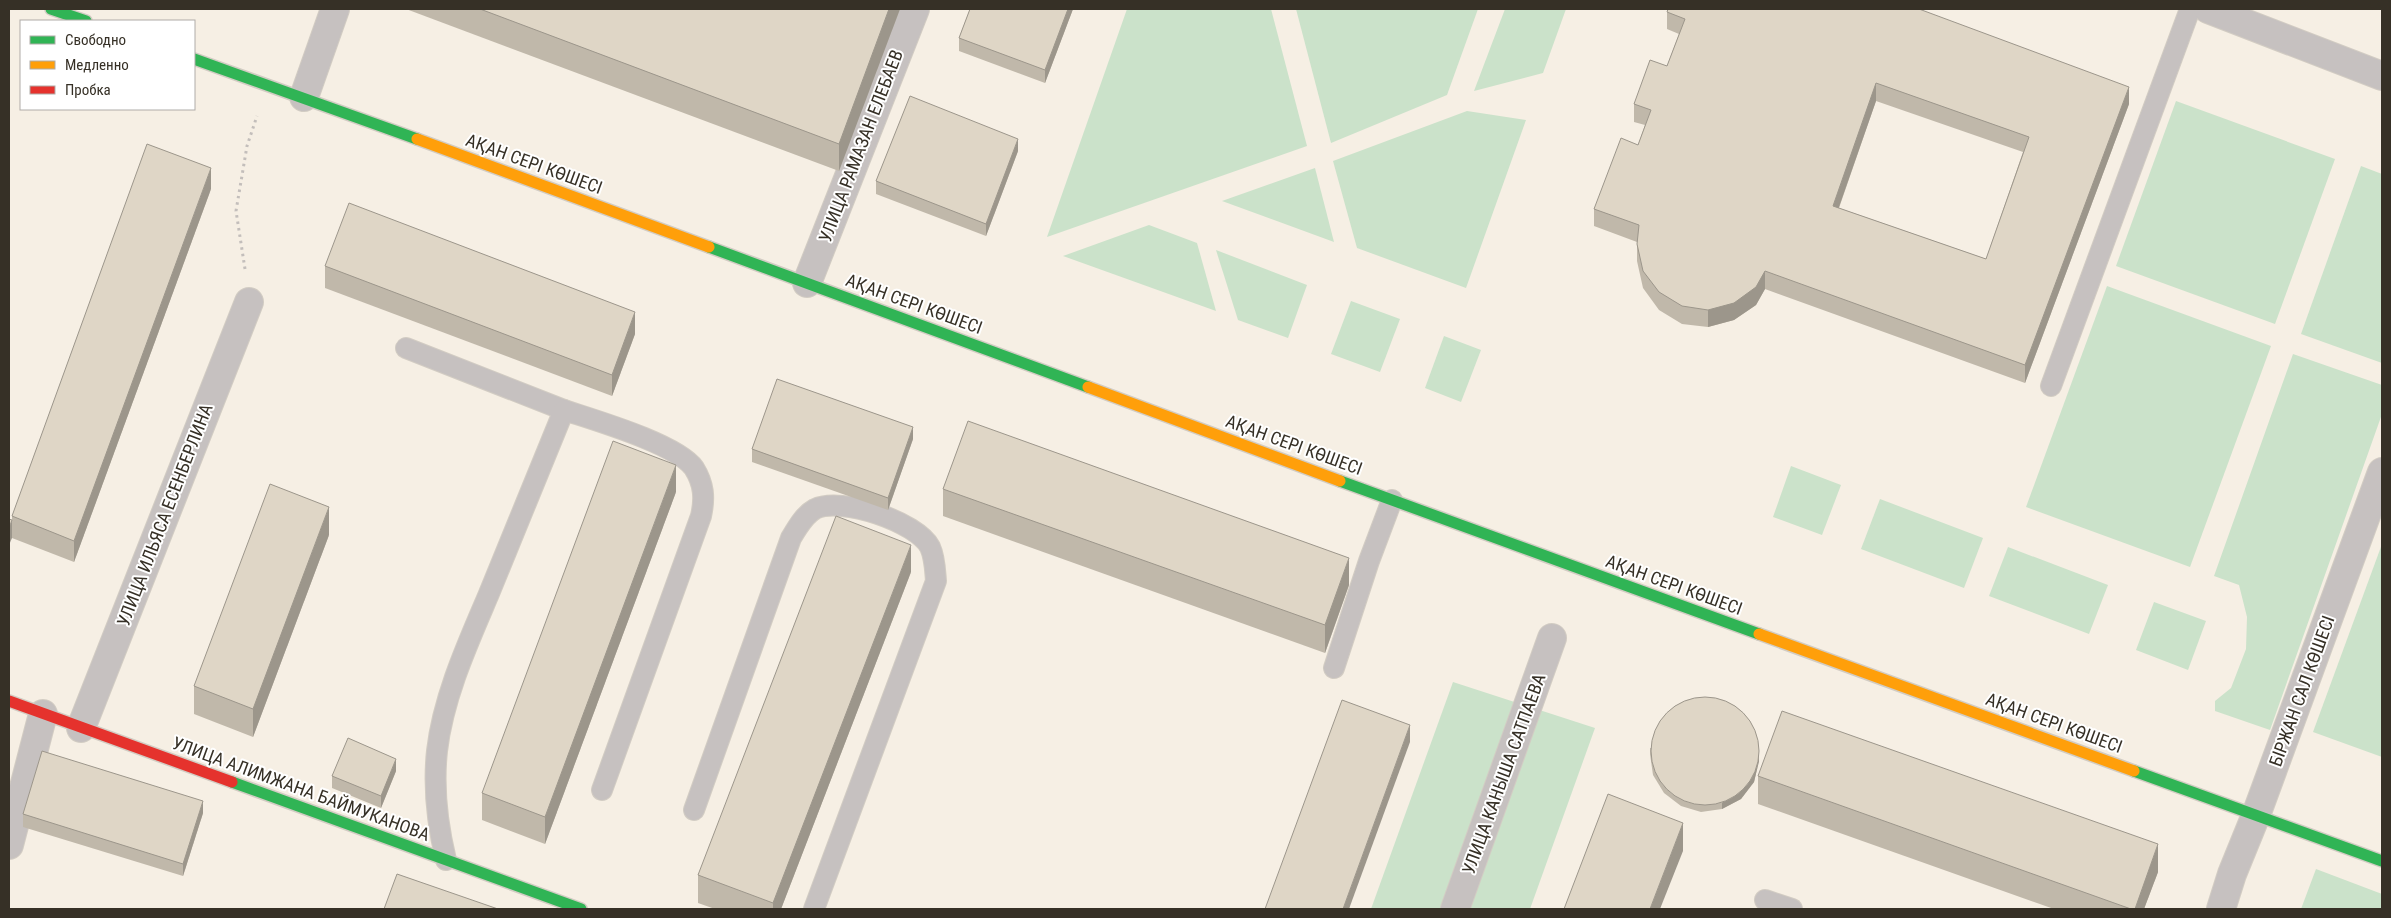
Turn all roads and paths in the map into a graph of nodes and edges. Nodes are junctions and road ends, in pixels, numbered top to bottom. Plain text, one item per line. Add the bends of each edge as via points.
1 (51, 9) edge
2 (335, 9) edge
3 (915, 9) edge
4 (2190, 9) edge
5 (2208, 9) edge
6 (83, 20) edge
7 (195, 59) edge
8 (2382, 76) edge
9 (267, 85) junction
10 (304, 97) junction
11 (807, 283) junction
12 (249, 302) joint
13 (406, 348) dead end
14 (2050, 386) dead end
15 (564, 410) junction
16 (2382, 472) edge
17 (1392, 500) junction
18 (1552, 638) dead end
19 (1334, 668) dead end
20 (9, 701) edge
21 (43, 714) junction
22 (81, 728) junction
23 (602, 790) dead end
24 (694, 810) dead end
25 (2256, 815) junction
26 (9, 844) edge
27 (446, 860) junction
28 (2382, 862) edge
29 (1765, 900) dead end
30 (581, 909) edge
31 (814, 909) edge
32 (1455, 909) edge
33 (1792, 909) edge
34 (2221, 909) edge

1 - 6 street
2 - 10 street
3 - 11 street, УЛИЦА РАМАЗАН ЕЛЕБАЕВ
4 - 14 lane
5 - 8 street
7 - 9 street, АҚАН СЕРІ КӨШЕСІ
9 - 10 street, АҚАН СЕРІ КӨШЕСІ
9 - 12 path via 246,146 236,211
10 - 11 street, АҚАН СЕРІ КӨШЕСІ
11 - 17 street, АҚАН СЕРІ КӨШЕСІ
12 - 22 street, УЛИЦА ИЛЬЯСА ЕСЕНБЕРЛИНА
13 - 15 lane
15 - 23 lane via 684,458 702,483 704,501
15 - 27 lane via 471,636 446,708 437,750 434,789 437,823
16 - 25 street, БІРЖАН САЛ КӨШЕСІ
17 - 19 lane
17 - 25 street, АҚАН СЕРІ КӨШЕСІ
18 - 32 street, УЛИЦА КАНЫША САТПАЕВА
20 - 21 street, УЛИЦА АЛИМЖАНА БАЙМУКАНОВА
21 - 22 street, УЛИЦА АЛИМЖАНА БАЙМУКАНОВА
21 - 26 street
22 - 27 street, УЛИЦА АЛИМЖАНА БАЙМУКАНОВА
24 - 31 lane via 791,538 801,522 815,509 832,504 854,507 917,533 929,546 936,581
25 - 28 street, АҚАН СЕРІ КӨШЕСІ
25 - 34 street, БІРЖАН САЛ КӨШЕСІ
27 - 30 street, УЛИЦА АЛИМЖАНА БАЙМУКАНОВА
29 - 33 lane

